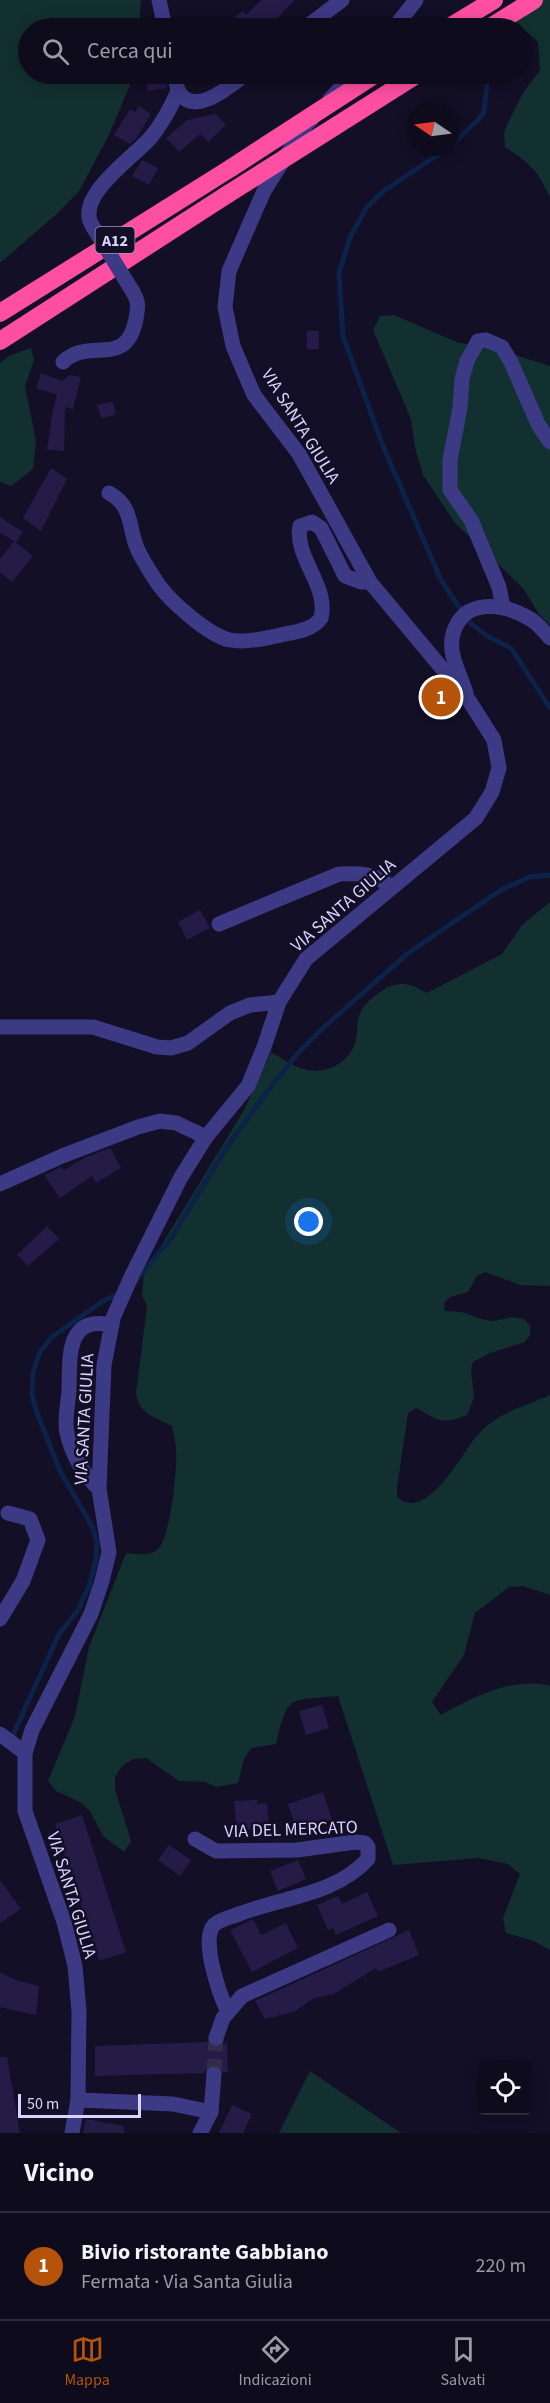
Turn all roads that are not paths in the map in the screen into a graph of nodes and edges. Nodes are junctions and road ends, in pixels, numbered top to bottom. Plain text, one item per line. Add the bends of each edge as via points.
1 (159, 0) edge
2 (342, 0) edge
3 (416, 0) edge
4 (494, 0) edge
5 (534, 0) edge
6 (163, 18) edge
7 (318, 18) edge
8 (402, 18) edge
9 (464, 18) edge
10 (505, 18) edge
11 (176, 84) edge
12 (231, 84) edge
13 (344, 84) edge
14 (361, 84) edge
15 (402, 84) edge
16 (178, 91) junction
17 (0, 313) edge
18 (0, 341) edge
19 (63, 362) dead end
20 (550, 442) edge
21 (109, 493) dead end
22 (370, 582) junction
23 (504, 607) junction
24 (550, 638) edge
25 (470, 702) junction
26 (392, 887) junction
27 (219, 924) dead end
28 (279, 1002) junction
29 (0, 1027) edge
30 (206, 1137) junction
31 (2, 1185) edge
32 (112, 1325) junction
33 (99, 1490) junction
34 (8, 1513) dead end
35 (0, 1619) edge
36 (0, 1734) edge
37 (25, 1753) junction
38 (195, 1839) dead end
39 (389, 1930) dead end
40 (228, 2012) junction
41 (216, 2038) tunnel mouth
42 (214, 2074) tunnel mouth
43 (78, 2100) junction
44 (211, 2112) junction
45 (72, 2133) edge
46 (200, 2133) edge

1 - 6 street
2 - 7 street
3 - 8 street
4 - 9 highway
5 - 10 highway
11 - 16 street
12 - 16 street via 204,102 190,101
13 - 22 street, VIA SANTA GIULIA via 304,127 264,191 229,271 225,307 233,346 254,395 299,454
14 - 17 highway, A12, bridge
15 - 18 highway, A12, bridge
16 - 19 street, bridge via 152,137 107,180 90,204 89,221 139,304 130,338 123,346 72,354
20 - 23 street via 502,347 478,341 462,379 450,460 450,490 471,520
21 - 22 street via 121,499 127,510 137,548 159,585 180,609 227,640 288,634 311,627 321,618 323,598 299,540 300,526 305,522 321,528 345,576
22 - 25 street, VIA SANTA GIULIA
23 - 24 street via 532,620
23 - 25 street via 490,605 474,610 460,618 452,635 452,650
25 - 26 street, VIA SANTA GIULIA via 494,741 499,768 492,792 476,818
26 - 27 street via 361,873 339,874
26 - 28 street, VIA SANTA GIULIA via 306,959
28 - 29 street via 230,1012 188,1043 171,1048 93,1027
28 - 30 street, VIA SANTA GIULIA via 248,1086
30 - 31 street via 176,1123 160,1121 138,1126
30 - 32 street, VIA SANTA GIULIA via 176,1186
32 - 33 street, VIA SANTA GIULIA via 104,1365
32 - 33 street via 98,1322 85,1326 71,1344 66,1431 76,1460
33 - 37 street, VIA SANTA GIULIA via 109,1552 102,1581 91,1614 32,1730
34 - 35 street via 30,1520 38,1540 23,1581
36 - 37 street
37 - 43 street, VIA SANTA GIULIA via 25,1811 64,1922 75,1966
38 - 40 street, VIA DEL MERCATO via 216,1851 297,1850 355,1842 368,1847 368,1859 356,1872 325,1887 214,1924 208,1933 210,1955
39 - 40 street via 242,1996
40 - 41 street
42 - 44 street
43 - 44 street via 173,2104
43 - 45 street, VIA SANTA GIULIA
44 - 46 street

